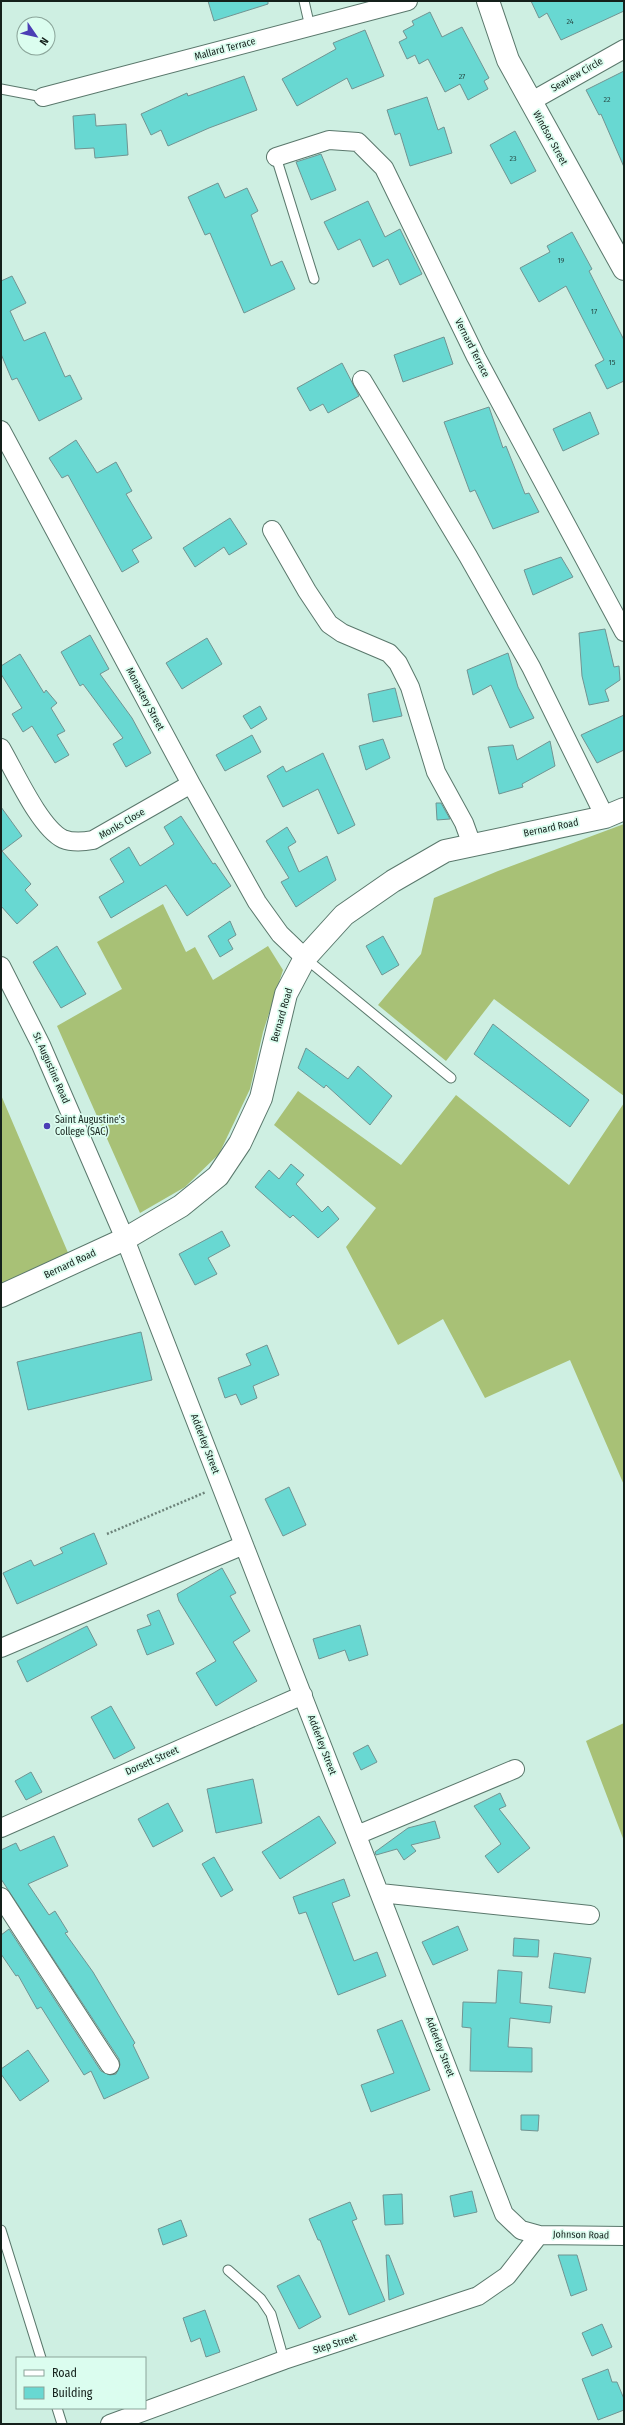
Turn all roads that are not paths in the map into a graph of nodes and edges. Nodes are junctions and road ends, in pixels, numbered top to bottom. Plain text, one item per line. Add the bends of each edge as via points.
1 (304, 1) edge
2 (408, 1) edge
3 (488, 1) edge
4 (310, 27) junction
5 (624, 49) edge
6 (1, 89) edge
7 (43, 97) joint
8 (530, 102) junction
9 (276, 156) joint
10 (624, 269) edge
11 (314, 279) dead end
12 (362, 380) dead end
13 (1, 430) edge
14 (272, 530) dead end
15 (624, 632) edge
16 (1, 748) edge
17 (191, 784) junction
18 (614, 813) edge
19 (472, 845) junction
20 (305, 958) junction
21 (1, 966) edge
22 (451, 1078) dead end
23 (125, 1238) junction
24 (1, 1296) edge
25 (244, 1545) junction
26 (1, 1648) edge
27 (303, 1695) junction
28 (515, 1769) dead end
29 (1, 1828) edge
30 (357, 1834) junction
31 (380, 1892) junction
32 (1, 1897) edge
33 (590, 1915) dead end
34 (110, 2065) dead end
35 (1, 2230) edge
36 (539, 2235) junction
37 (624, 2236) edge
38 (228, 2270) dead end
39 (42, 2357) edge
40 (284, 2360) junction
41 (57, 2409) edge
42 (62, 2424) edge
43 (110, 2424) edge

1 - 4 lane
2 - 4 street, Mallard Terrace
3 - 8 main road, Windsor Street via 508,60
4 - 7 street, Mallard Terrace
5 - 8 street, Seaview Circle
6 - 7 lane
8 - 10 main road, Windsor Street
9 - 11 lane
9 - 15 street, Vernard Terrace via 330,140 358,142 384,168 476,357
12 - 18 street via 468,556
13 - 17 street, Monastery Street
14 - 19 street via 307,591 330,624 342,634 389,653 398,663 410,687 436,772 464,823
16 - 17 street, Monks Close via 45,824 63,839 76,842 94,840
17 - 20 street, Monastery Street via 257,902 280,934
18 - 19 main road, Bernard Road
19 - 20 main road, Bernard Road via 445,851 344,915
20 - 22 lane
20 - 23 main road, Bernard Road via 286,994 261,1098 240,1143 218,1176 181,1206
21 - 23 street, St. Augustine Road via 41,1045
23 - 24 main road, Bernard Road
23 - 25 street, Adderley Street
25 - 26 street
25 - 27 street, Adderley Street
27 - 29 street, Dorsett Street
27 - 30 street, Adderley Street
28 - 30 street
30 - 31 street, Adderley Street
31 - 33 street
31 - 36 street, Adderley Street via 504,2214 521,2230
32 - 34 street
35 - 39 lane
36 - 37 street, Johnson Road
36 - 40 street, Step Street via 507,2276 478,2296
38 - 40 lane via 261,2299 271,2314
40 - 43 street, Step Street
41 - 42 lane

